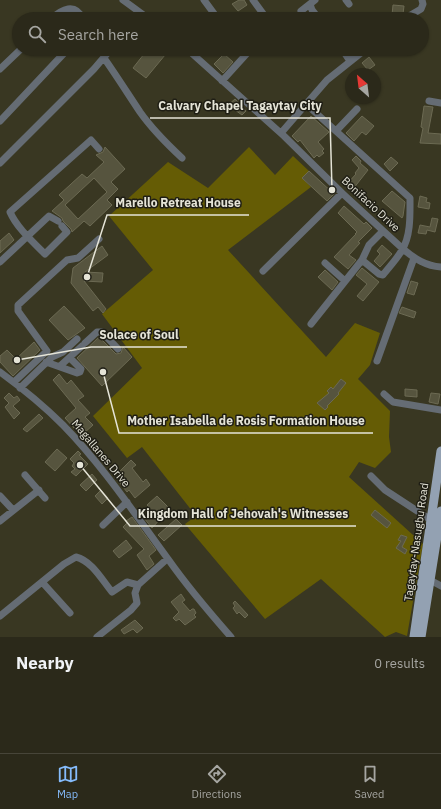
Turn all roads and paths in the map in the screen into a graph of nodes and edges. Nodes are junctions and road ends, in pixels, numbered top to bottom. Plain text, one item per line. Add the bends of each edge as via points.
1 (123, 0) edge
2 (204, 0) edge
3 (253, 0) edge
4 (422, 0) edge
5 (312, 2) edge
6 (301, 11) dead end
7 (59, 12) edge
8 (78, 12) edge
9 (139, 12) edge
10 (213, 12) edge
11 (262, 12) edge
12 (314, 12) edge
13 (416, 12) edge
14 (14, 56) edge
15 (61, 56) edge
16 (195, 56) edge
17 (240, 56) edge
18 (347, 56) edge
19 (357, 56) edge
20 (104, 58) joint
21 (350, 61) junction
22 (0, 69) edge
23 (222, 81) junction
24 (430, 101) dead end
25 (441, 103) edge
26 (306, 104) junction
27 (357, 110) dead end
28 (0, 121) edge
29 (336, 131) junction
30 (281, 133) junction
31 (99, 148) dead end
32 (182, 158) dead end
33 (0, 164) edge
34 (342, 193) junction
35 (383, 231) junction
36 (27, 236) junction
37 (99, 239) dead end
38 (403, 249) junction
39 (414, 258) junction
40 (362, 260) junction
41 (0, 262) edge
42 (325, 263) dead end
43 (441, 267) edge
44 (263, 271) dead end
45 (345, 281) junction
46 (311, 324) dead end
47 (77, 339) dead end
48 (118, 349) dead end
49 (70, 358) junction
50 (377, 361) dead end
51 (46, 362) junction
52 (60, 366) junction
53 (0, 372) edge
54 (14, 382) junction
55 (20, 388) junction
56 (384, 394) dead end
57 (441, 410) edge
58 (441, 451) edge
59 (26, 475) dead end
60 (371, 476) dead end
61 (39, 490) junction
62 (0, 496) edge
63 (45, 498) dead end
64 (128, 502) junction
65 (13, 510) junction
66 (441, 511) edge
67 (431, 520) junction
68 (0, 521) edge
69 (103, 526) dead end
70 (439, 546) edge
71 (168, 559) junction
72 (430, 580) junction
73 (42, 582) junction
74 (138, 585) junction
75 (441, 586) edge
76 (70, 614) dead end
77 (0, 616) edge
78 (97, 637) edge
79 (231, 637) edge
80 (414, 637) edge
81 (421, 637) edge

1 - 9 street
2 - 10 street
3 - 11 street
4 - 13 street via 421,9
5 - 6 street
5 - 12 street
7 - 8 street via 73,8
14 - 22 street
15 - 28 street
16 - 23 street, Bonifacio Drive
17 - 23 street
18 - 21 street
19 - 21 street
20 - 32 street via 141,112 163,140
20 - 33 street
21 - 26 street via 327,80
23 - 30 street, Bonifacio Drive
24 - 25 street
26 - 29 street
26 - 30 street
27 - 29 street
29 - 38 street via 410,198 407,237
30 - 34 street, Bonifacio Drive
31 - 36 street via 90,140 10,212
34 - 35 street, Bonifacio Drive
34 - 44 street
35 - 38 street, Bonifacio Drive
35 - 40 street via 369,245
36 - 36 street via 45,254 67,232 60,223 49,216
36 - 41 street
37 - 54 street via 78,258 67,260 18,305 18,311 48,351
38 - 39 street, Bonifacio Drive
38 - 40 street via 383,275
39 - 43 street, Bonifacio Drive via 424,264
39 - 50 street
40 - 45 street
42 - 45 street
45 - 46 street
47 - 51 street
48 - 49 street via 102,332 97,332
49 - 52 street
49 - 52 street via 83,374
51 - 52 street
51 - 55 street
53 - 54 street, Magallanes Drive
54 - 55 street, Magallanes Drive
55 - 64 street, Magallanes Drive via 63,424
56 - 57 street via 393,402
58 - 67 main road, Tagaytay-Nasugbu Road
59 - 61 street
60 - 67 street via 385,490
61 - 63 street
61 - 65 street
62 - 65 street
64 - 69 street
64 - 71 street, Magallanes Drive
65 - 68 street
66 - 70 main road, Tagaytay-Nasugbu Road
67 - 80 main road, Tagaytay-Nasugbu Road
70 - 72 main road, Tagaytay-Nasugbu Road
71 - 74 street
71 - 79 street, Magallanes Drive
72 - 75 street
72 - 81 main road, Tagaytay-Nasugbu Road
73 - 74 street via 76,557 88,563 112,592 127,582
73 - 76 street
73 - 77 street
74 - 78 street via 135,593 137,603

